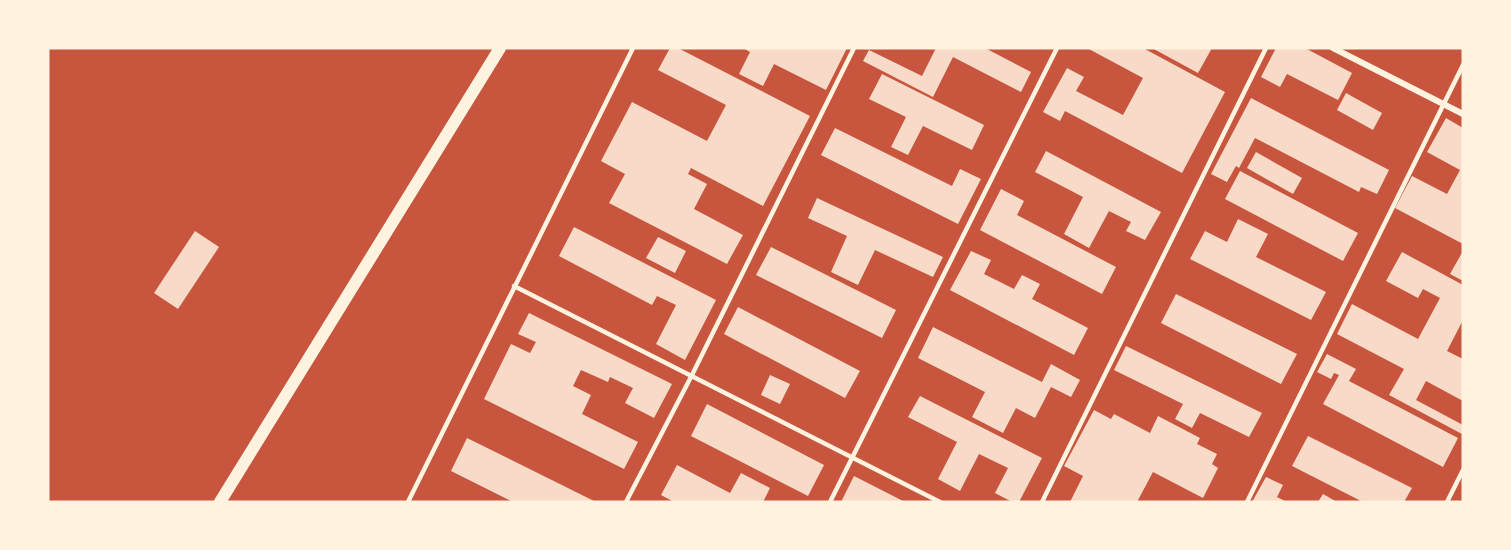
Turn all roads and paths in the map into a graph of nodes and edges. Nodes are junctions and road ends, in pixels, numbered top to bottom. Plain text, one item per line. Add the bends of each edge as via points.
1 (500, 48) edge
2 (633, 48) edge
3 (854, 48) edge
4 (1057, 48) edge
5 (1266, 48) edge
6 (1333, 48) edge
7 (1463, 65) edge
8 (1444, 104) junction
9 (1463, 114) edge
10 (514, 285) junction
11 (692, 375) junction
12 (852, 458) junction
13 (1463, 470) edge
14 (220, 502) edge
15 (408, 502) edge
16 (626, 502) edge
17 (830, 502) edge
18 (940, 502) edge
19 (1042, 502) edge
20 (1247, 502) edge
21 (1447, 502) edge

1 - 14 main road
2 - 10 lane
3 - 11 lane
4 - 12 lane
5 - 19 lane
6 - 8 street
7 - 8 lane
8 - 9 street
8 - 20 lane
10 - 11 lane
10 - 15 lane
11 - 12 lane
11 - 16 lane
12 - 17 lane
12 - 18 lane
13 - 21 lane

